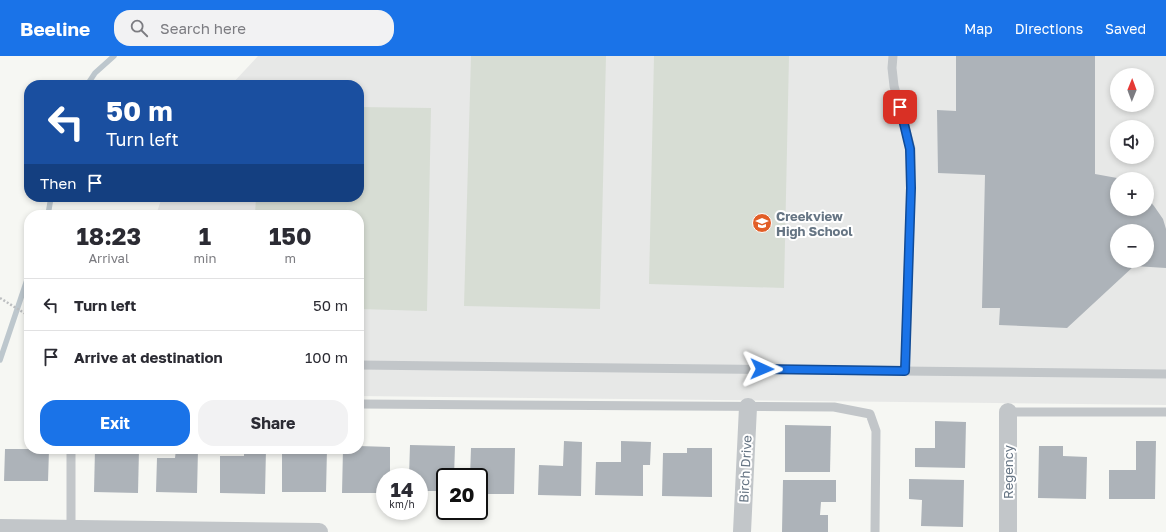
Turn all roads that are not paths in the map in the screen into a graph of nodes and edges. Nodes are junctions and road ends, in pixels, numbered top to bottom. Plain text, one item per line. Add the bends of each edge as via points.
1 (893, 56) edge
2 (364, 365) edge
3 (905, 371) junction
4 (1166, 374) edge
5 (364, 404) edge
6 (748, 407) junction
7 (1008, 412) joint
8 (1166, 412) edge
9 (71, 454) edge
10 (0, 528) edge
11 (71, 528) junction
12 (319, 532) edge
13 (742, 532) edge
14 (875, 532) edge
15 (1008, 532) edge

1 - 3 lane via 894,86 910,149
2 - 3 lane
3 - 4 lane
5 - 6 lane
6 - 13 street, Birch Drive
6 - 14 lane via 834,407 870,414 876,431
7 - 8 lane
7 - 15 street, Regency
9 - 11 lane
10 - 11 street
11 - 12 street

